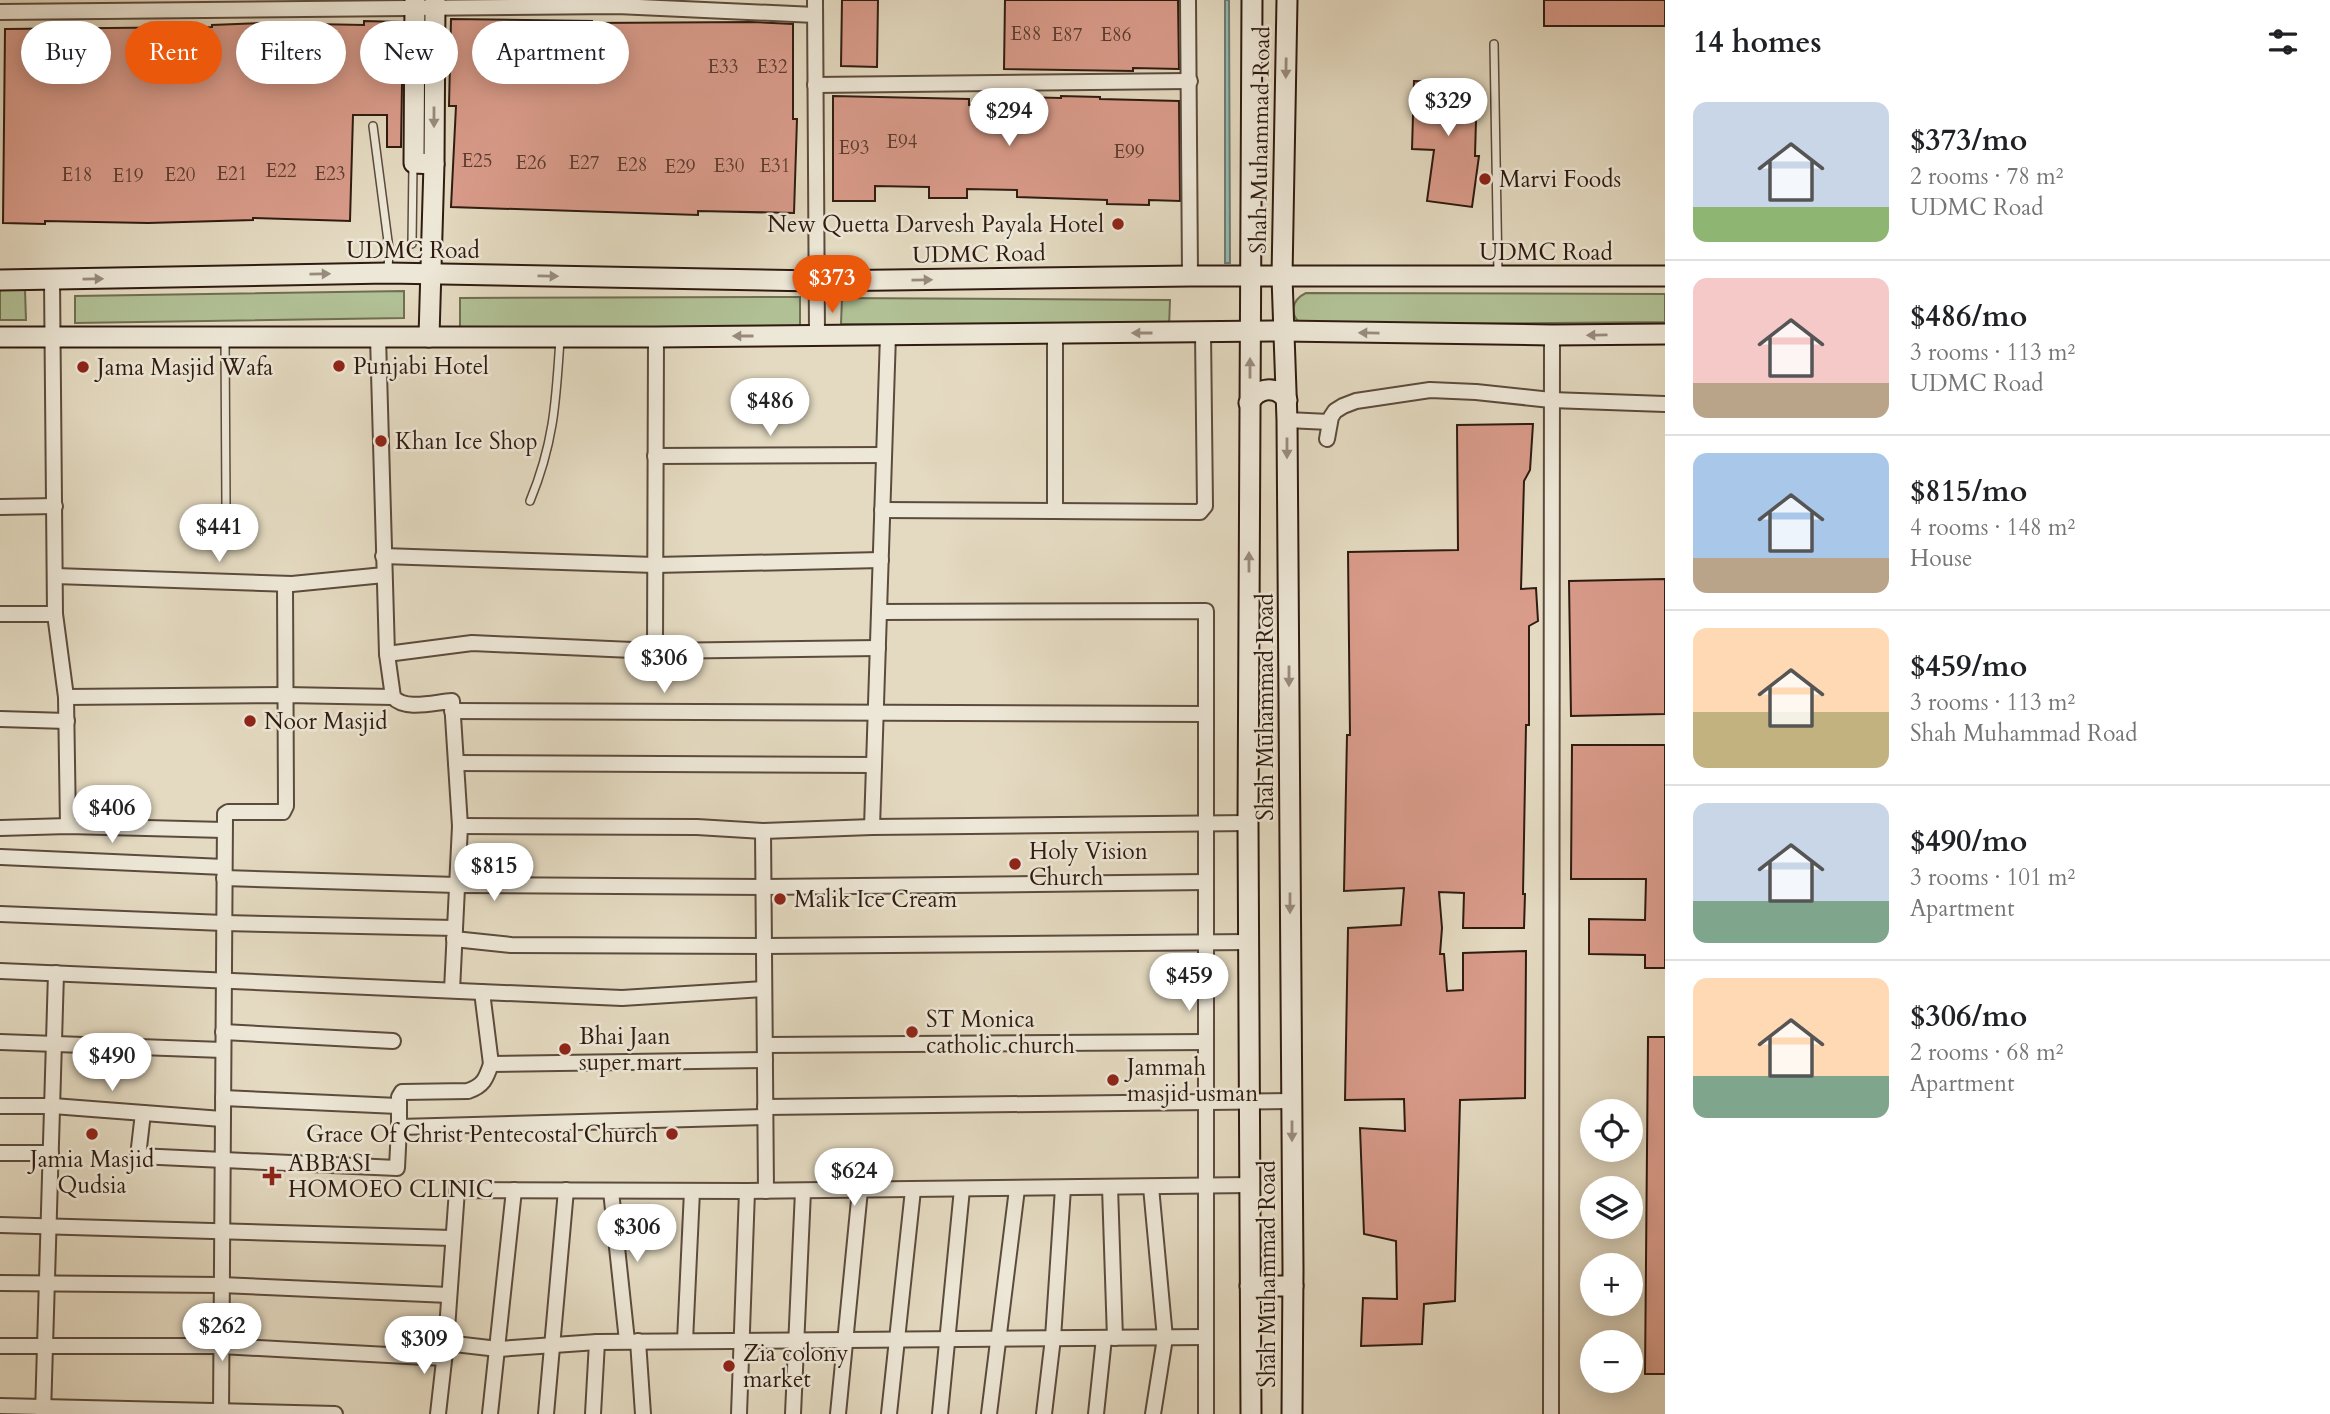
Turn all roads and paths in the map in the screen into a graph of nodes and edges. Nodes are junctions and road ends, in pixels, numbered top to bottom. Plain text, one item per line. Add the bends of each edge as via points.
1 (815, 0) edge
2 (1188, 0) edge
3 (1252, 0) edge
4 (1287, 0) edge
5 (425, 3) edge
6 (617, 3) edge
7 (253, 5) edge
8 (0, 12) edge
9 (815, 15) junction
10 (1494, 44) dead end
11 (1190, 81) junction
12 (815, 85) junction
13 (373, 126) dead end
14 (414, 163) junction
15 (434, 164) junction
16 (412, 244) dead end
17 (1283, 244) junction
18 (1251, 247) junction
19 (388, 273) junction
20 (431, 273) junction
21 (1190, 276) junction
22 (1498, 276) junction
23 (1665, 276) edge
24 (1282, 277) junction
25 (1251, 278) junction
26 (0, 280) edge
27 (52, 280) junction
28 (817, 281) junction
29 (1283, 331) junction
30 (1055, 333) junction
31 (1203, 333) junction
32 (1250, 333) junction
33 (1665, 334) edge
34 (560, 335) junction
35 (817, 335) junction
36 (888, 335) junction
37 (1552, 335) junction
38 (0, 337) edge
39 (53, 337) junction
40 (225, 337) junction
41 (378, 337) junction
42 (429, 337) junction
43 (656, 337) junction
44 (1552, 400) junction
45 (1250, 403) junction
46 (1665, 404) edge
47 (1287, 410) junction
48 (1329, 422) junction
49 (1327, 439) dead end
50 (884, 455) junction
51 (655, 456) junction
52 (530, 501) dead end
53 (226, 505) dead end
54 (55, 506) junction
55 (0, 507) edge
56 (882, 510) junction
57 (1055, 511) junction
58 (383, 556) junction
59 (881, 560) junction
60 (655, 565) junction
61 (384, 575) junction
62 (55, 576) junction
63 (285, 584) junction
64 (879, 611) junction
65 (0, 614) edge
66 (55, 614) junction
67 (878, 648) junction
68 (655, 651) junction
69 (387, 654) junction
70 (285, 695) junction
71 (66, 697) junction
72 (393, 697) junction
73 (452, 711) junction
74 (1206, 713) junction
75 (876, 714) junction
76 (0, 719) edge
77 (67, 721) junction
78 (456, 763) junction
79 (874, 765) junction
80 (1206, 822) junction
81 (1248, 823) junction
82 (68, 826) junction
83 (460, 826) junction
84 (872, 827) junction
85 (0, 828) edge
86 (224, 830) junction
87 (763, 831) junction
88 (1, 857) edge
89 (224, 872) junction
90 (1206, 882) junction
91 (457, 885) junction
92 (764, 887) junction
93 (0, 914) edge
94 (224, 923) junction
95 (454, 933) junction
96 (1249, 942) junction
97 (1206, 943) junction
98 (764, 946) junction
99 (0, 971) edge
100 (57, 973) junction
101 (223, 981) junction
102 (764, 989) junction
103 (452, 990) junction
104 (482, 992) junction
105 (223, 1032) junction
106 (393, 1041) dead end
107 (0, 1042) edge
108 (55, 1042) junction
109 (1206, 1042) junction
110 (223, 1050) junction
111 (765, 1052) junction
112 (491, 1064) junction
113 (223, 1098) junction
114 (1292, 1101) junction
115 (1250, 1102) junction
116 (1206, 1103) junction
117 (52, 1105) junction
118 (398, 1106) junction
119 (0, 1107) edge
120 (144, 1112) junction
121 (765, 1112) junction
122 (222, 1119) junction
123 (398, 1127) junction
124 (0, 1153) edge
125 (51, 1153) junction
126 (222, 1161) junction
127 (1250, 1185) junction
128 (1206, 1186) junction
129 (1110, 1187) junction
130 (1151, 1187) junction
131 (1063, 1188) junction
132 (962, 1189) junction
133 (1017, 1189) junction
134 (514, 1190) junction
135 (566, 1190) junction
136 (860, 1190) junction
137 (913, 1190) junction
138 (611, 1191) junction
139 (692, 1191) junction
140 (747, 1191) junction
141 (766, 1191) junction
142 (803, 1191) junction
143 (0, 1225) edge
144 (49, 1226) junction
145 (222, 1231) junction
146 (453, 1238) junction
147 (47, 1282) junction
148 (0, 1283) edge
149 (221, 1285) junction
150 (1251, 1286) junction
151 (1293, 1286) junction
152 (449, 1295) junction
153 (1206, 1337) junction
154 (1053, 1338) junction
155 (1110, 1338) junction
156 (1165, 1338) junction
157 (742, 1340) junction
158 (844, 1340) junction
159 (897, 1340) junction
160 (947, 1340) junction
161 (999, 1340) junction
162 (633, 1341) junction
163 (685, 1341) junction
164 (797, 1341) junction
165 (597, 1342) junction
166 (0, 1346) edge
167 (221, 1346) junction
168 (552, 1346) junction
169 (45, 1347) junction
170 (498, 1349) junction
171 (445, 1350) junction
172 (0, 1406) edge
173 (43, 1410) edge
174 (221, 1412) edge
175 (335, 1414) edge
176 (438, 1414) edge
177 (490, 1414) edge
178 (546, 1414) edge
179 (593, 1414) edge
180 (643, 1414) edge
181 (739, 1414) edge
182 (793, 1414) edge
183 (838, 1414) edge
184 (889, 1414) edge
185 (940, 1414) edge
186 (989, 1414) edge
187 (1044, 1414) edge
188 (1096, 1414) edge
189 (1153, 1414) edge
190 (1206, 1414) edge
191 (1251, 1414) edge
192 (1292, 1414) edge
193 (1551, 1414) edge

1 - 9 street
2 - 11 street
3 - 18 main road, Shah Muhammad Road
4 -> 17 main road, Shah Muhammad Road
5 - 6 street
5 - 7 street
5 - 14 main road
5 -> 15 main road
6 - 9 street
7 - 8 street
9 - 12 street
10 - 22 lane
11 - 12 street
11 - 21 street
12 - 28 street
13 - 19 lane
14 - 15 main road
14 - 16 lane
15 - 20 main road
17 - 18 main road via 1278,254 1268,258
17 - 24 main road, Shah Muhammad Road
18 - 25 main road, Shah Muhammad Road
19 - 20 main road, UDMC Road
27 -> 19 main road, UDMC Road
20 -> 28 main road, UDMC Road
20 - 42 main road
21 - 25 main road, UDMC Road
28 -> 21 main road, UDMC Road
22 - 23 main road, UDMC Road
22 - 24 main road, UDMC Road
24 - 25 main road, UDMC Road
24 - 29 main road, Shah Muhammad Road
25 - 32 main road, Shah Muhammad Road
26 - 27 main road, UDMC Road
27 - 39 street
28 - 35 street
29 - 32 main road
37 -> 29 main road
29 - 47 main road, Shah Muhammad Road
31 -> 30 main road
30 - 36 main road
30 - 57 street
31 - 32 main road
31 - 57 street via 1204,509
45 -> 32 main road, Shah Muhammad Road
33 -> 37 main road
34 - 42 main road
34 - 43 main road
34 - 52 lane via 551,442
35 - 36 main road
35 -> 43 main road
36 - 50 street
37 - 44 street
38 - 39 main road
39 - 40 main road
39 - 54 street
40 - 41 main road
40 - 53 lane
41 - 42 main road
41 - 58 street
43 - 51 street
44 - 46 street
44 - 48 street via 1430,390 1356,401 1335,411
44 - 193 street
45 - 47 main road via 1258,393 1271,389 1283,395
81 -> 45 main road, Shah Muhammad Road
47 - 48 street
47 -> 114 main road, Shah Muhammad Road
48 - 49 street
50 - 51 street
50 - 56 street
51 - 60 street
54 - 55 street
54 - 62 street
56 - 57 street
56 - 59 street
58 - 60 street
58 - 61 street
59 - 60 street
59 - 64 street
60 - 68 street
61 - 63 street
61 - 69 street
62 - 63 street
62 - 66 street
63 - 70 street
64 - 67 street
64 - 74 street via 1206,611
65 - 66 street
66 - 71 street
67 - 68 street
67 - 75 street
68 - 69 street via 472,643
69 - 72 street
70 - 71 street
70 - 72 street
70 - 86 street via 286,806 283,812 228,812
71 - 77 street
72 - 73 street via 405,705 452,701
73 - 75 street
73 - 78 street
74 - 75 street
74 - 80 street
75 - 79 street
76 - 77 street
77 - 82 street
78 - 79 street
78 - 83 street
79 - 84 street
80 - 81 street
80 - 84 street
80 - 90 street
81 - 96 main road, Shah Muhammad Road
82 - 85 street
82 - 86 street
83 - 87 street
83 - 91 street
84 - 87 street
86 - 89 street
87 - 92 street
88 - 89 street
89 - 91 street
89 - 94 street
90 - 92 street
90 - 97 street
91 - 92 street
91 - 95 street
92 - 98 street
93 - 94 street
94 - 95 street
94 - 101 street
95 - 98 street via 511,945
95 - 103 street
96 - 97 street
96 - 115 main road, Shah Muhammad Road
97 - 98 street
97 - 109 street
98 - 102 street
99 - 100 street
100 - 101 street
100 - 108 street
101 - 103 street
101 - 105 street
102 - 104 street via 622,998
102 - 111 street
103 - 104 street
104 - 112 street
105 - 106 street
105 - 110 street
107 - 108 street
108 - 110 street
108 - 117 street
109 - 111 street
109 - 116 street
110 - 113 street
111 - 112 street
111 - 121 street
112 - 118 street via 485,1082 477,1088 402,1092
113 - 118 street
113 - 122 street
114 - 115 street
114 -> 151 main road, Shah Muhammad Road
115 - 116 street
115 - 127 main road, Shah Muhammad Road
116 - 121 street
116 - 128 street
117 - 119 street
117 - 120 street
117 - 125 street
118 - 123 street
120 - 122 street
120 - 126 street via 138,1156
121 - 123 street
121 - 141 street
122 - 126 street
123 - 126 street via 397,1168
124 - 125 street
125 - 144 street
126 - 145 street
127 - 128 street
127 - 150 main road, Shah Muhammad Road
128 - 130 street
128 - 153 street
129 - 130 street
129 - 131 street
129 - 155 street
130 - 156 street
131 - 133 street
131 - 154 street
132 - 133 street
132 - 137 street
132 - 160 street
133 - 161 street
134 - 135 street
134 - 146 street via 457,1190
134 - 170 street
135 - 138 street
135 - 168 street
136 - 137 street
136 - 142 street
136 - 158 street
137 - 159 street
138 - 139 street
138 - 162 street
139 - 140 street
139 - 163 street
140 - 141 street
140 - 157 street
141 - 142 street
142 - 164 street
143 - 144 street
144 - 145 street
144 - 147 street
145 - 146 street
145 - 149 street
146 - 152 street
147 - 148 street
147 - 149 street
147 - 169 street
149 - 152 street
149 - 167 street
150 - 151 main road
150 - 191 main road, Shah Muhammad Road
151 - 192 main road, Shah Muhammad Road
152 - 171 street
153 - 156 street
153 - 190 street
154 - 155 street
154 - 161 street
154 - 187 street
155 - 156 street
155 - 188 street
156 - 189 street
157 - 163 street
157 - 164 street
157 - 181 street
158 - 159 street
158 - 164 street
158 - 183 street
159 - 160 street
159 - 184 street
160 - 161 street
160 - 185 street
161 - 186 street
162 - 163 street
162 - 165 street
162 - 180 street
164 - 182 street
165 - 168 street
165 - 179 street
166 - 169 street
167 - 169 street
167 - 171 street
167 - 174 street
168 - 170 street
168 - 178 street
169 - 173 street
170 - 171 street
170 - 177 street
171 - 176 street
172 - 173 street
173 - 174 street
174 - 175 street

